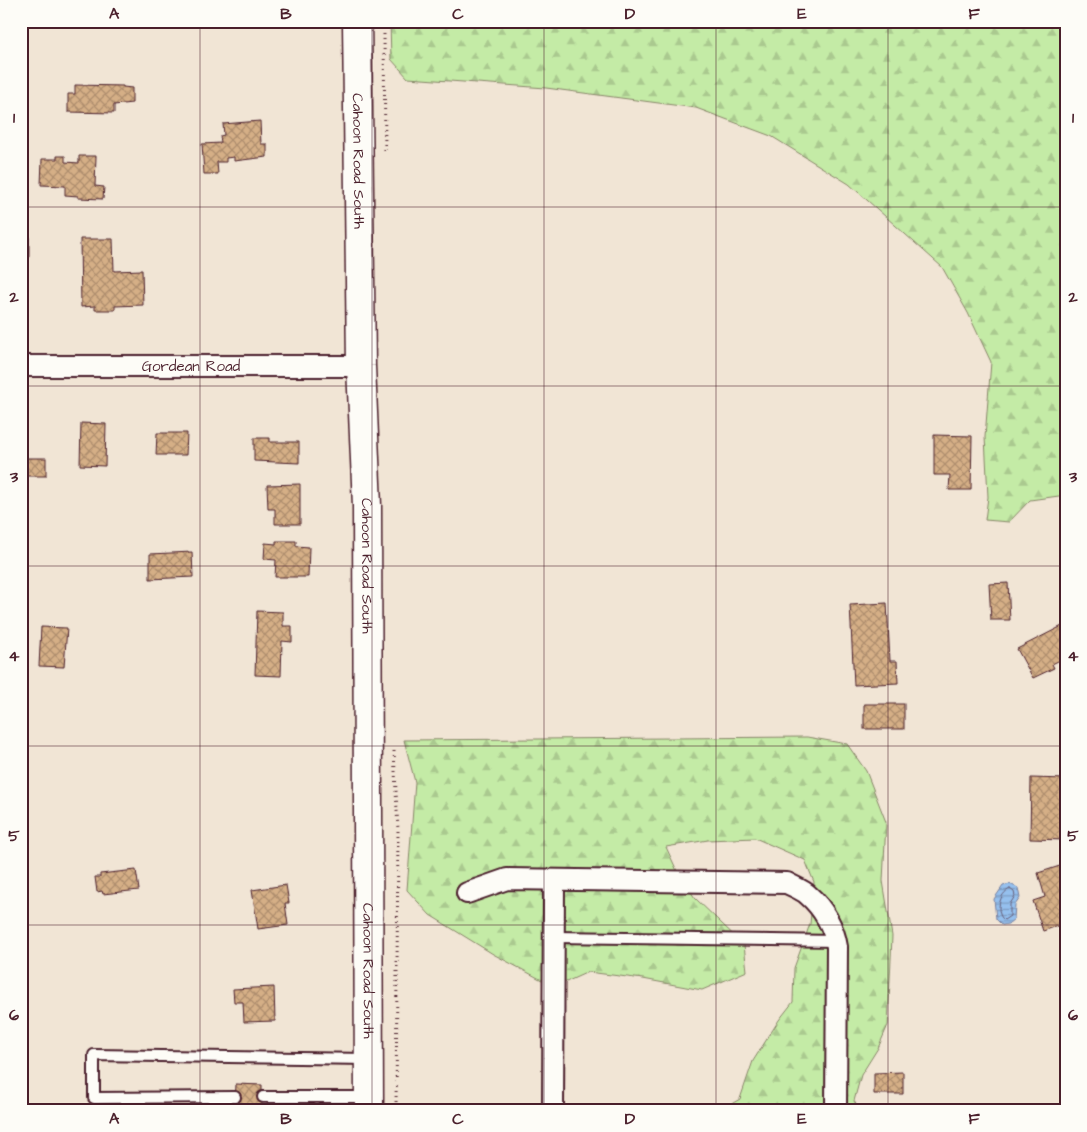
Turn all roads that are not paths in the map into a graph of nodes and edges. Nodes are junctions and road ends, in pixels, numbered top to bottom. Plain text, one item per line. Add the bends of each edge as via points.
1 (357, 21) edge
2 (21, 366) edge
3 (361, 366) junction
4 (554, 880) junction
5 (468, 892) dead end
6 (554, 937) junction
7 (837, 941) junction
8 (369, 1059) junction
9 (235, 1096) dead end
10 (263, 1097) dead end
11 (369, 1104) edge
12 (553, 1111) edge
13 (836, 1111) edge

1 - 3 main road, Cahoon Road South
2 - 3 street, Gordean Road
3 - 8 main road, Cahoon Road South via 367,516
4 - 5 street via 506,879
4 - 6 street
4 - 7 street via 787,883 807,894 824,913
6 - 7 lane
6 - 12 street
7 - 13 street
8 - 9 lane via 94,1055 94,1098
8 - 11 main road, Cahoon Road South
10 - 11 lane

